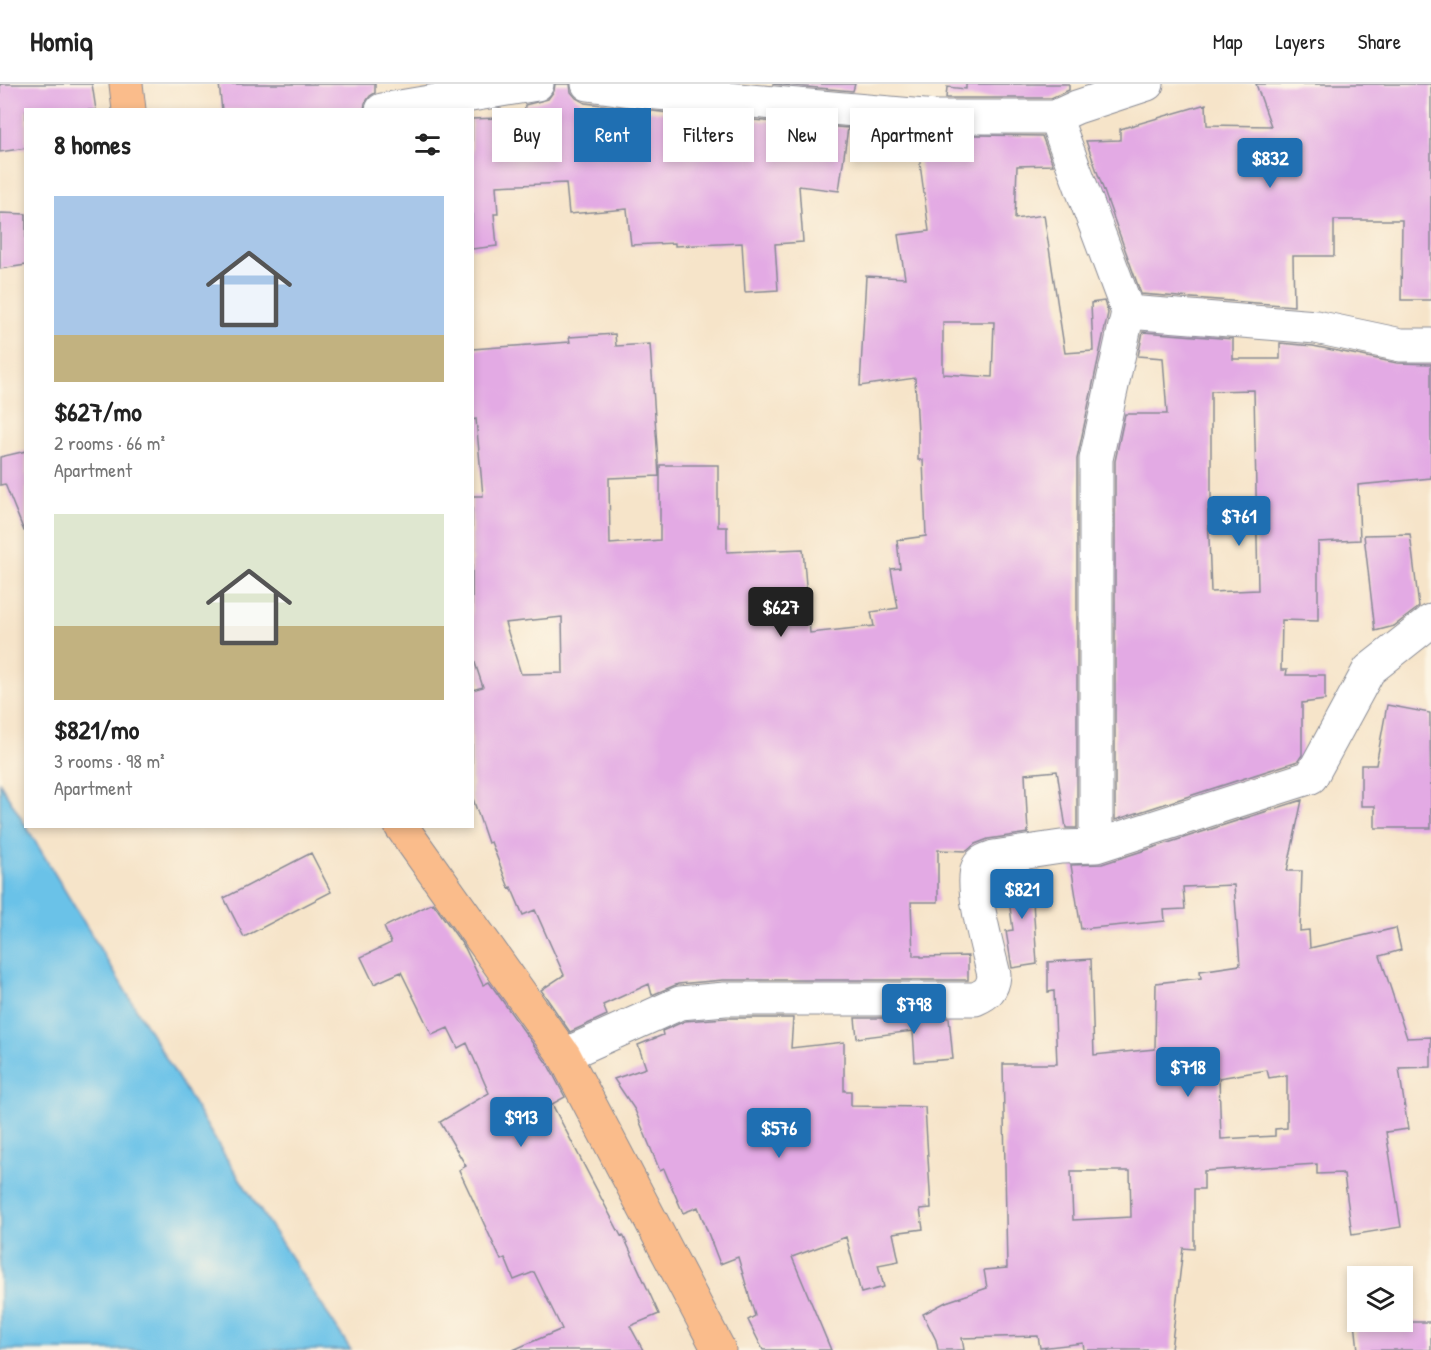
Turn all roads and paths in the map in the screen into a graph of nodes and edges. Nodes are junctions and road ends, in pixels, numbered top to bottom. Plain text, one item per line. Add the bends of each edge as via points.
1 (126, 84) edge
2 (537, 84) edge
3 (588, 84) edge
4 (1147, 84) edge
5 (129, 108) edge
6 (394, 108) edge
7 (1055, 117) junction
8 (1128, 312) junction
9 (1431, 345) edge
10 (1431, 621) edge
11 (402, 828) edge
12 (1095, 846) junction
13 (564, 1055) junction
14 (719, 1350) edge

1 - 5 main road
2 - 6 street
3 - 7 street via 936,117
4 - 7 street
7 - 8 street
8 - 9 street via 1316,327 1401,345
8 - 12 street via 1096,459
10 - 12 street via 1369,670 1311,777
11 - 13 main road
12 - 13 street via 1061,847 983,861 976,879 978,906 994,975 986,994 975,999 686,1001
13 - 14 main road

